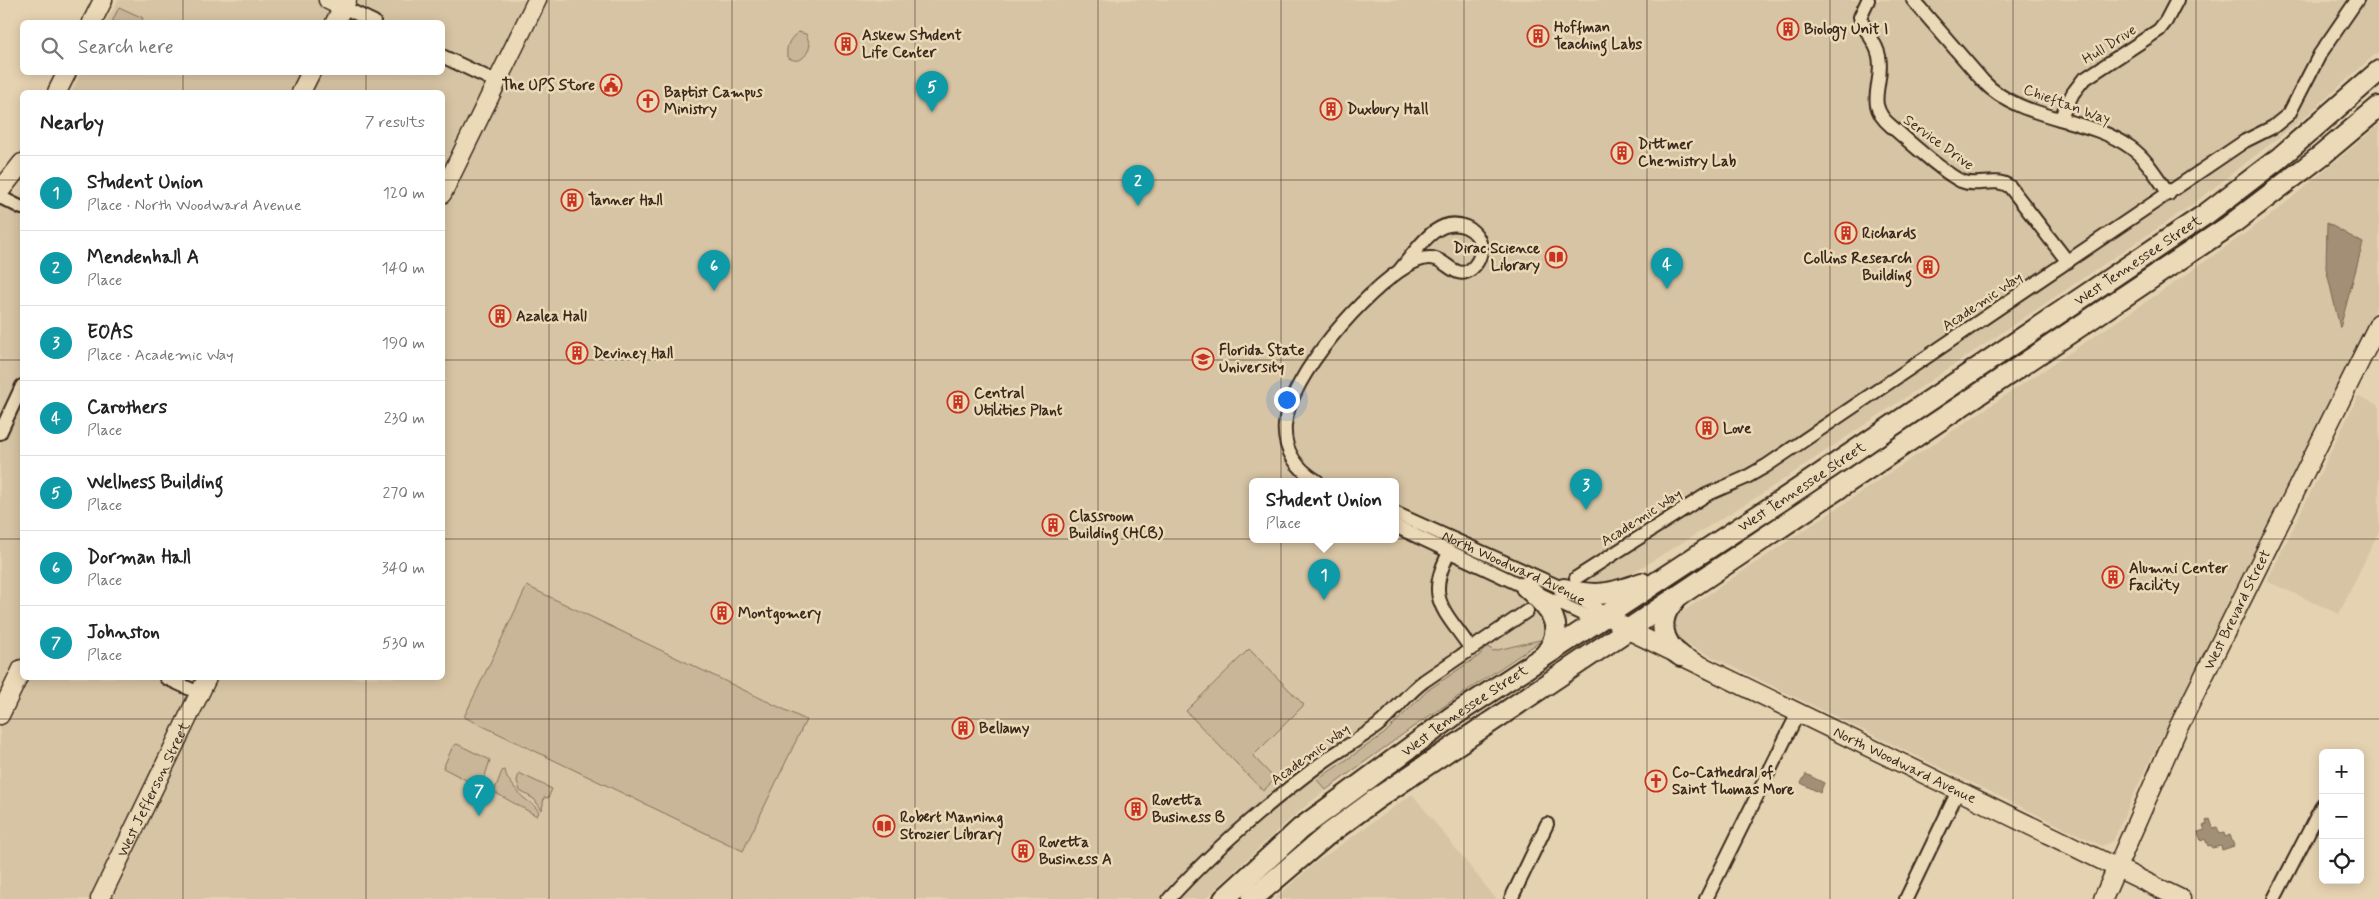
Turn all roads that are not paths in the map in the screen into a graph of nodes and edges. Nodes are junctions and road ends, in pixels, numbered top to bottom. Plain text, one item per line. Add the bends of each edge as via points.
1 (103, 0) edge
2 (536, 0) edge
3 (1868, 0) edge
4 (1914, 0) edge
5 (2177, 0) edge
6 (2357, 0) edge
7 (339, 7) edge
8 (93, 20) edge
9 (369, 20) edge
10 (445, 57) edge
11 (2379, 71) edge
12 (66, 75) edge
13 (310, 75) edge
14 (497, 82) junction
15 (58, 90) edge
16 (303, 90) edge
17 (2379, 107) edge
18 (2060, 119) junction
19 (20, 166) edge
20 (445, 188) edge
21 (0, 191) edge
22 (2169, 194) junction
23 (0, 196) edge
24 (20, 207) edge
25 (2068, 262) junction
26 (1399, 272) junction
27 (2379, 323) edge
28 (20, 390) edge
29 (0, 432) edge
30 (1313, 478) edge
31 (1399, 515) edge
32 (1399, 528) edge
33 (1450, 551) junction
34 (1672, 572) junction
35 (1570, 583) junction
36 (1526, 587) junction
37 (1678, 596) junction
38 (1527, 611) dead end
39 (1602, 618) junction
40 (1628, 630) junction
41 (1471, 649) junction
42 (1681, 656) junction
43 (1543, 657) junction
44 (20, 673) edge
45 (170, 680) edge
46 (206, 680) edge
47 (199, 694) junction
48 (1798, 713) junction
49 (0, 715) edge
50 (1958, 791) junction
51 (2319, 812) edge
52 (1548, 824) dead end
53 (2117, 869) junction
54 (100, 899) edge
55 (1169, 899) edge
56 (1224, 899) edge
57 (1252, 899) edge
58 (1511, 899) edge
59 (1706, 899) edge
60 (1906, 899) edge
61 (2103, 899) edge
62 (2181, 899) edge
63 (2274, 899) edge

1 - 8 street
2 - 14 street
3 - 25 street, Service Drive via 1860,16 1880,58 1876,102 1881,116 1961,181 1975,184 2000,182 2010,187
4 - 18 street, Chieftan Way via 1989,86 2022,106
5 - 18 street, Hull Drive via 2159,30 2080,83
6 - 22 street, Academic Way via 2323,49 2286,118 2245,141
7 - 9 street
10 - 14 street
11 - 34 main road, West Tennessee Street via 2278,159 2206,214
12 - 15 street
13 - 16 street
14 - 20 street
17 - 37 main road, West Tennessee Street via 2322,156 2229,226
18 - 22 street, Chieftan Way via 2106,134 2128,146 2145,161
19 - 21 street
22 - 25 street, Academic Way
23 - 24 street
25 - 35 street, Academic Way via 1762,468 1706,495
26 - 26 street via 1430,258 1456,272 1466,272 1478,261 1482,252 1480,241 1467,228 1455,224 1442,226
26 - 30 street via 1364,300 1341,325 1315,360 1290,405 1285,426 1286,445 1298,466
27 - 53 street, West Brevard Street via 2178,728
28 - 29 street
31 - 35 street, North Woodward Avenue
32 - 33 street, North Woodward Avenue
33 - 36 street, North Woodward Avenue
33 - 41 street via 1438,574 1436,592
34 - 35 main road via 1607,594 1590,595
34 - 39 main road, West Tennessee Street
35 - 39 street, North Woodward Avenue
36 - 39 street, North Woodward Avenue
36 - 43 main road via 1549,610 1556,623 1554,639
37 - 40 main road, West Tennessee Street
37 - 42 main road via 1662,620 1668,642
38 - 41 street, Academic Way
39 - 40 street, North Woodward Avenue
39 - 43 main road, West Tennessee Street
40 - 42 street, North Woodward Avenue
40 - 57 main road, West Tennessee Street via 1343,823
41 - 55 street, Academic Way via 1408,693 1376,726 1267,806 1218,848
42 - 48 street, North Woodward Avenue
43 - 56 main road, West Tennessee Street via 1447,720 1333,803 1284,842
44 - 49 street
45 - 47 street
46 - 47 street, West Jefferson Street
47 - 54 street, West Jefferson Street
48 - 50 street, North Woodward Avenue
48 - 59 street
50 - 53 street, North Woodward Avenue
50 - 60 street
51 - 63 street
52 - 58 street
53 - 61 street, West Brevard Street
53 - 62 street, North Woodward Avenue

